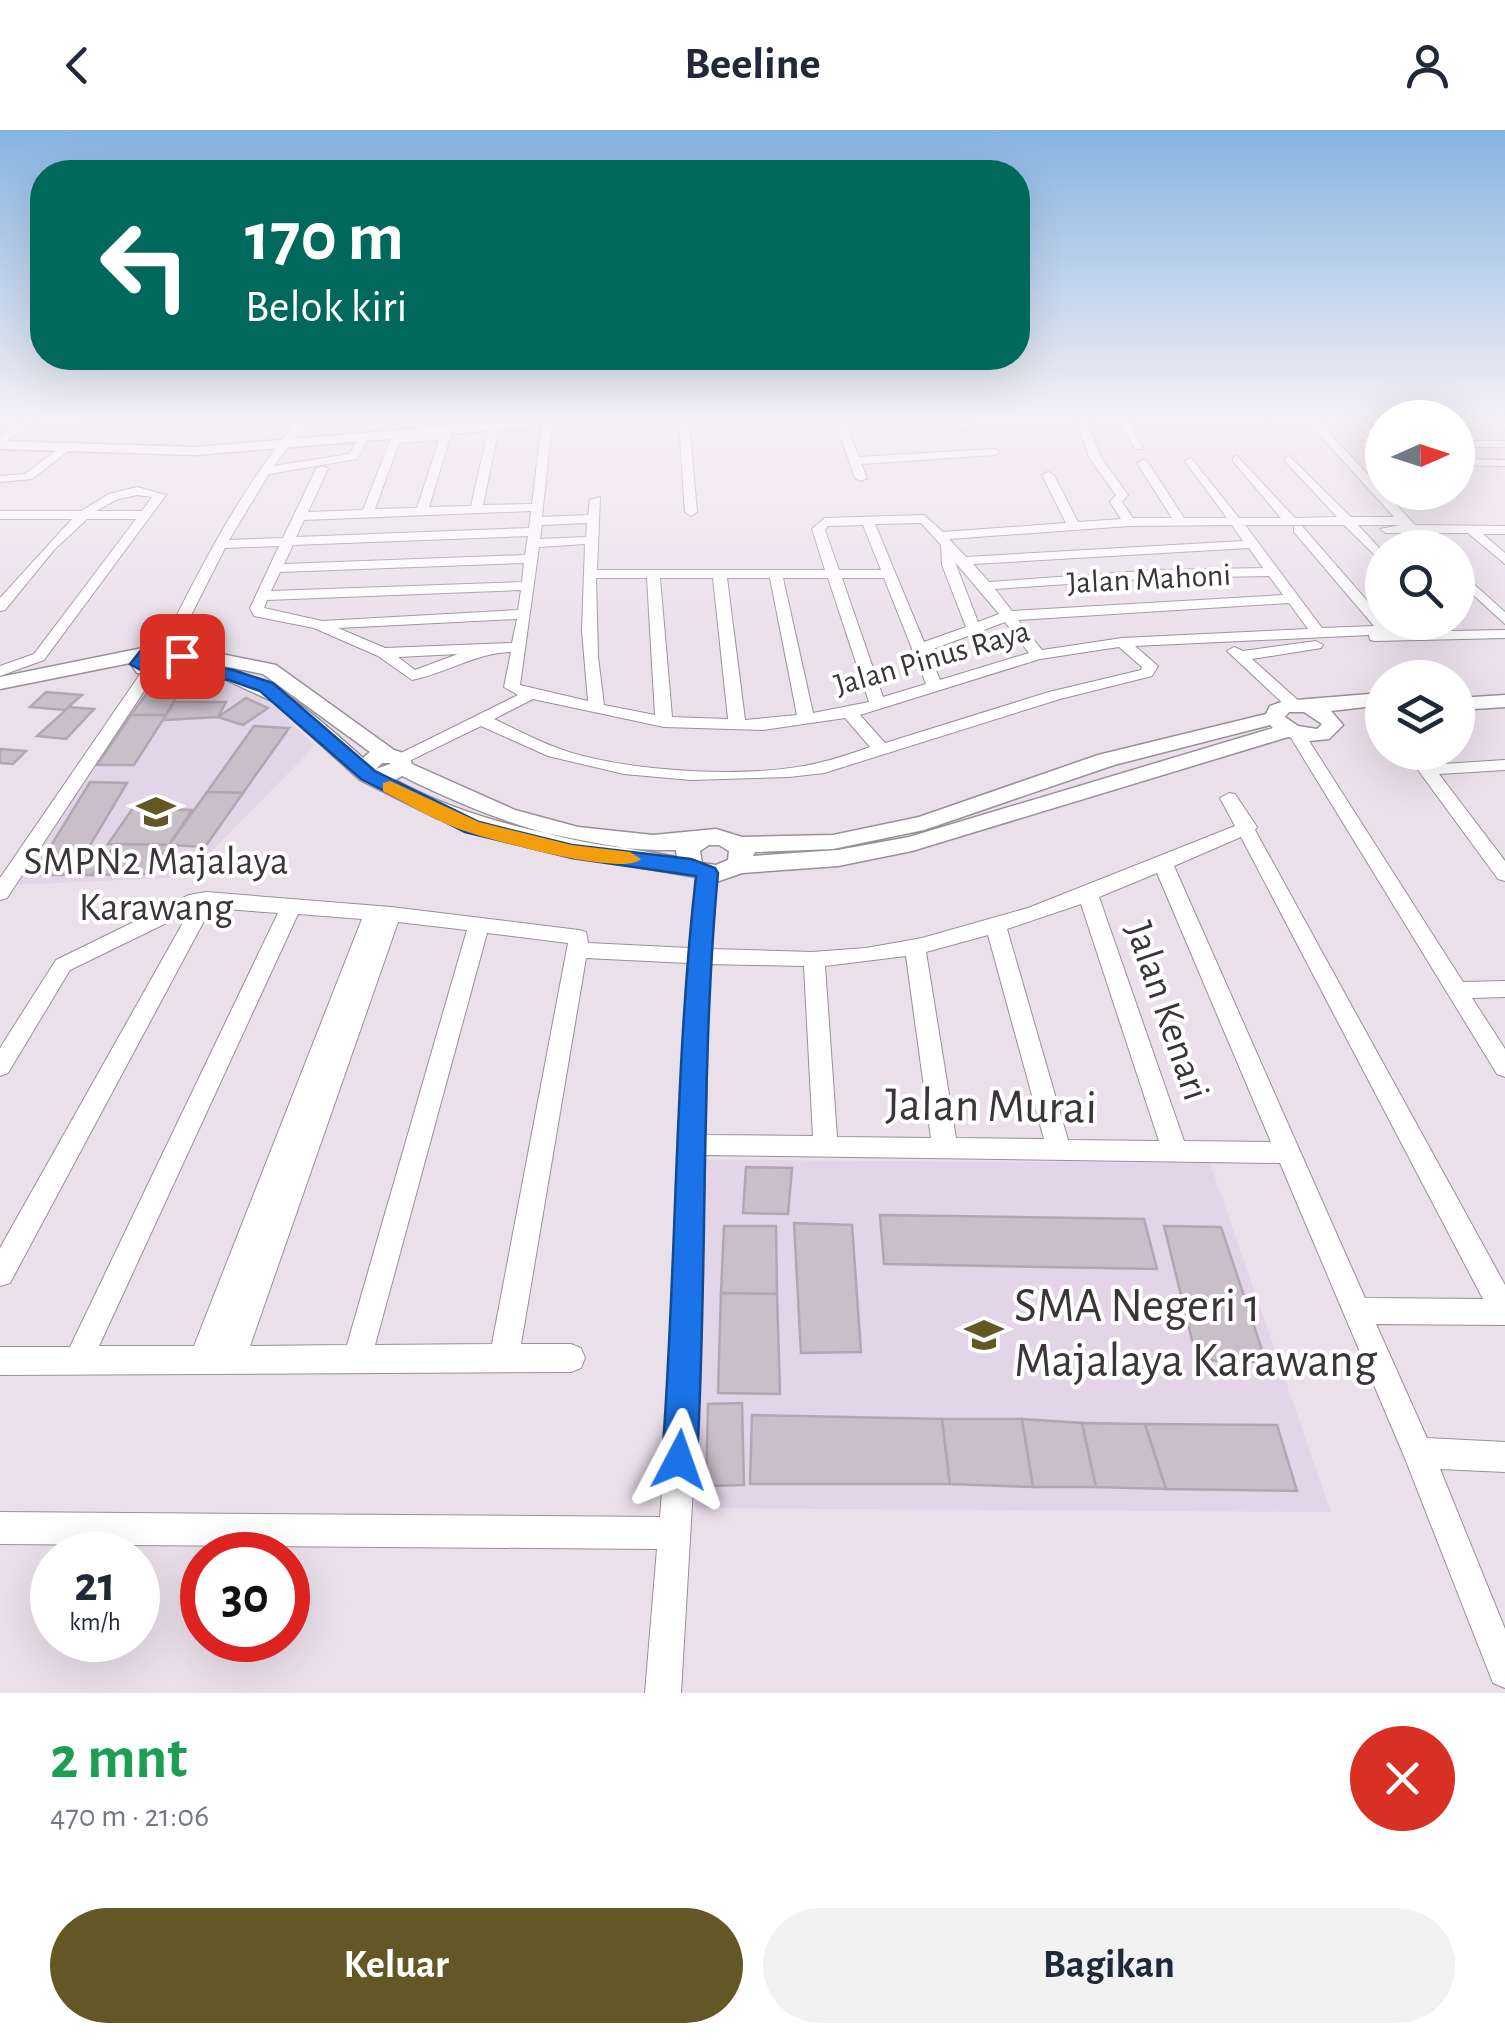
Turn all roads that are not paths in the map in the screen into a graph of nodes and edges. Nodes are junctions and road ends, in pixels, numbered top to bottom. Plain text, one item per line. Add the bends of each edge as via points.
1 (111, 495) edge
2 (160, 495) edge
3 (249, 495) edge
4 (309, 495) edge
5 (374, 495) edge
6 (427, 495) edge
7 (479, 495) edge
8 (538, 495) edge
9 (690, 495) edge
10 (1058, 495) edge
11 (1120, 495) edge
12 (1164, 495) edge
13 (1217, 495) edge
14 (1269, 495) edge
15 (1323, 495) edge
16 (1379, 495) edge
17 (596, 500) dead end
18 (476, 510) junction
19 (422, 512) junction
20 (691, 512) dead end
21 (368, 513) junction
22 (0, 515) edge
23 (16, 515) junction
24 (144, 515) junction
25 (81, 516) junction
26 (299, 516) junction
27 (594, 519) junction
28 (868, 519) junction
29 (1180, 521) junction
30 (1128, 522) junction
31 (1073, 525) junction
32 (1240, 525) junction
33 (1295, 525) junction
34 (1352, 525) junction
35 (1406, 525) junction
36 (534, 526) junction
37 (0, 527) edge
38 (1411, 530) edge
39 (1472, 530) edge
40 (1475, 530) edge
41 (1505, 530) edge
42 (1475, 533) edge
43 (1365, 539) edge
44 (594, 540) junction
45 (289, 541) junction
46 (942, 541) junction
47 (218, 544) junction
48 (1253, 544) junction
49 (529, 559) junction
50 (1505, 560) edge
51 (961, 561) junction
52 (276, 568) junction
53 (1275, 572) junction
54 (591, 574) junction
55 (653, 574) junction
56 (891, 574) junction
57 (720, 576) junction
58 (776, 576) junction
59 (833, 576) junction
60 (528, 586) junction
61 (985, 586) junction
62 (1475, 591) edge
63 (262, 596) junction
64 (1294, 599) junction
65 (1365, 607) edge
66 (0, 608) edge
67 (525, 614) junction
68 (1008, 616) junction
69 (1505, 620) edge
70 (318, 624) junction
71 (974, 630) junction
72 (1475, 631) edge
73 (1365, 633) edge
74 (1319, 634) junction
75 (1505, 634) edge
76 (1218, 636) junction
77 (1365, 636) edge
78 (1122, 642) junction
79 (517, 647) junction
80 (920, 649) junction
81 (1038, 656) junction
82 (1239, 656) junction
83 (160, 660) junction
84 (0, 671) edge
85 (512, 681) junction
86 (0, 683) edge
87 (934, 685) junction
88 (1505, 690) edge
89 (0, 693) edge
90 (530, 694) junction
91 (1475, 698) edge
92 (877, 702) junction
93 (1365, 703) edge
94 (597, 708) junction
95 (849, 713) junction
96 (1365, 714) edge
97 (480, 718) junction
98 (806, 719) junction
99 (1292, 719) junction
100 (664, 722) junction
101 (737, 725) junction
102 (882, 749) junction
103 (397, 761) junction
104 (1501, 770) edge
105 (368, 773) junction
106 (1230, 798) dead end
107 (1248, 828) junction
108 (715, 861) junction
109 (1162, 864) junction
110 (1505, 875) edge
111 (0, 893) edge
112 (1088, 894) junction
113 (206, 899) junction
114 (291, 907) junction
115 (383, 914) junction
116 (479, 924) junction
117 (995, 924) junction
118 (577, 944) junction
119 (915, 946) junction
120 (699, 947) junction
121 (814, 959) junction
122 (1505, 989) edge
123 (1454, 990) junction
124 (0, 1068) edge
125 (1505, 1068) edge
126 (694, 1145) junction
127 (826, 1148) junction
128 (945, 1149) junction
129 (1059, 1151) junction
130 (1175, 1151) junction
131 (1286, 1153) junction
132 (0, 1274) edge
133 (1354, 1311) junction
134 (1505, 1312) edge
135 (504, 1358) junction
136 (571, 1358) dead end
137 (358, 1359) junction
138 (217, 1360) junction
139 (0, 1361) edge
140 (78, 1361) junction
141 (1418, 1453) junction
142 (1505, 1457) edge
143 (0, 1528) edge
144 (674, 1533) junction
145 (1505, 1671) edge
146 (664, 1693) edge

1 - 25 street
2 - 24 street
3 - 47 street
4 - 26 street
5 - 21 street
6 - 19 street
7 - 18 street
8 - 36 street
9 - 20 street
10 - 31 street
11 - 30 street via 1116,502
12 - 29 street
13 - 32 street
14 - 33 street
15 - 34 street
16 - 35 street
17 - 27 street
18 - 19 street
18 - 36 street
19 - 21 street
21 - 26 street
22 - 23 street
23 - 25 street
23 - 37 street
24 - 25 street
24 - 84 street via 39,658
25 - 66 street
26 - 45 street
27 - 36 street
27 - 44 street
28 - 46 street via 924,519
28 - 56 street
28 - 59 street via 820,525
29 - 30 street
29 - 32 street
30 - 31 street
31 - 46 street
32 - 33 street
32 - 48 street
33 - 34 street
33 - 65 street
34 - 35 street
34 - 43 street
35 - 38 street
35 - 39 street
36 - 44 street
36 - 45 street
36 - 49 street
40 - 41 street
42 - 50 street
44 - 54 street
45 - 47 street
45 - 52 street
46 - 51 street
46 - 71 street
47 - 83 street
48 - 51 street
48 - 53 street
49 - 52 street
49 - 60 street
51 - 61 street
52 - 63 street
53 - 61 street
53 - 64 street
54 - 55 street
54 - 94 street
55 - 57 street
55 - 100 street
56 - 59 street
56 - 80 street
57 - 58 street
57 - 101 street
58 - 59 street
58 - 98 street
59 - 92 street
60 - 63 street
60 - 67 street
61 - 68 street
62 - 69 street
63 - 70 street via 259,613
64 - 68 street, Jalan Mahoni
64 - 74 street
67 - 70 street
67 - 79 street
68 - 71 street, Jalan Mahoni
68 - 81 street
70 - 79 street via 416,675 481,650
71 - 80 street, Jalan Mahoni
72 - 75 street
73 - 74 street, Jalan Pinus Raya
74 - 76 street, Jalan Pinus Raya
76 - 78 street, Jalan Pinus Raya
76 - 82 street
77 - 82 street
78 - 81 street, Jalan Pinus Raya
78 - 102 street via 1150,666 1147,672
79 - 85 street
80 - 87 street
81 - 87 street, Jalan Pinus Raya
82 - 99 street
83 - 86 street
83 - 89 street
83 - 103 street via 229,658 270,669
83 - 105 street via 266,687
83 - 111 street
85 - 90 street, Jalan Pinus Raya
85 - 103 street
87 - 92 street, Jalan Pinus Raya
88 - 91 street
90 - 94 street, Jalan Pinus Raya
90 - 97 street
92 - 95 street, Jalan Pinus Raya
93 - 99 street
94 - 100 street, Jalan Pinus Raya
95 - 98 street, Jalan Pinus Raya
95 - 102 street
96 - 99 street
97 - 102 street via 566,757 720,776 784,774
97 - 103 street
98 - 101 street, Jalan Pinus Raya
99 - 108 street via 851,857
99 - 123 street
100 - 101 street, Jalan Pinus Raya
103 - 105 street via 371,760
103 - 108 street via 500,815
104 - 110 street via 1435,767 1428,773
105 - 108 street via 472,827 572,852
106 - 107 street
107 - 109 street
107 - 134 street
108 - 120 street
109 - 112 street
109 - 131 street
112 - 117 street
112 - 130 street, Jalan Kenari
113 - 114 street
113 - 124 street via 164,912 63,966
113 - 132 street
114 - 115 street
114 - 140 street
115 - 116 street
115 - 138 street
116 - 118 street
116 - 137 street
117 - 119 street
117 - 129 street
118 - 120 street
118 - 135 street
119 - 121 street
119 - 128 street
120 - 121 street
120 - 126 street
121 - 127 street
122 - 123 street
123 - 125 street
126 - 127 street, Jalan Murai
126 - 144 street
127 - 128 street, Jalan Murai
128 - 129 street, Jalan Murai
129 - 130 street, Jalan Murai
130 - 131 street, Jalan Murai
131 - 133 street
133 - 134 street
133 - 141 street
135 - 136 street
135 - 137 street
137 - 138 street
138 - 140 street
139 - 140 street
141 - 142 street
141 - 145 street
143 - 144 street
144 - 146 street

